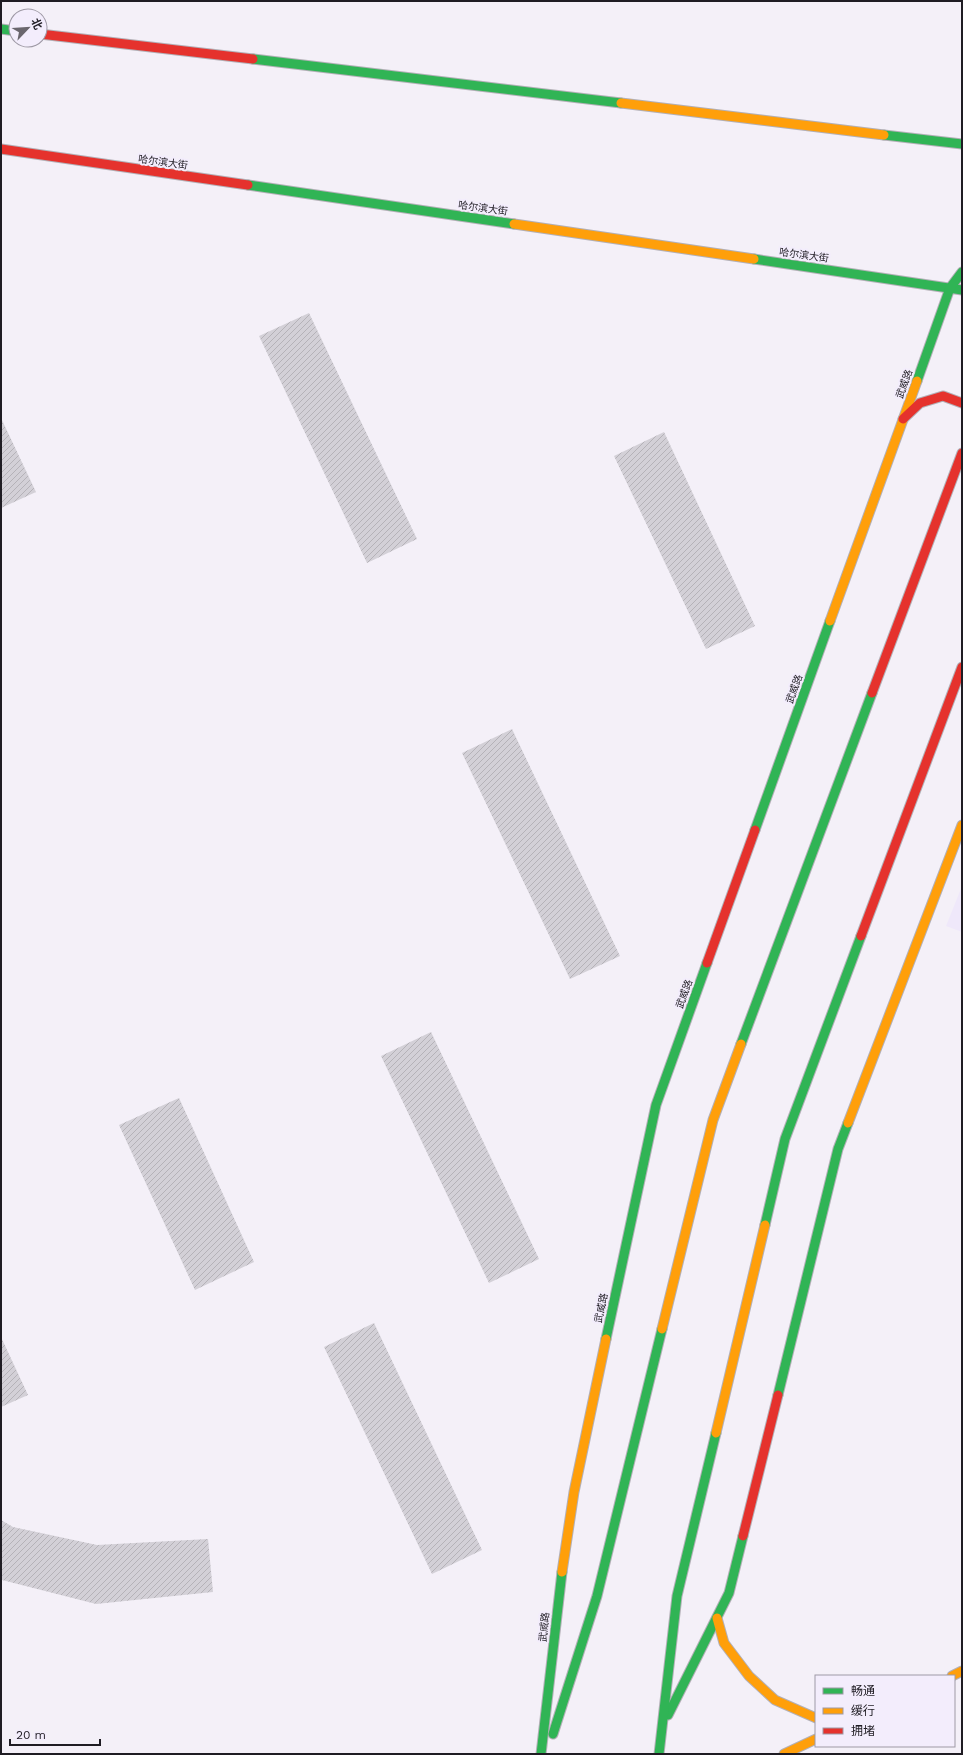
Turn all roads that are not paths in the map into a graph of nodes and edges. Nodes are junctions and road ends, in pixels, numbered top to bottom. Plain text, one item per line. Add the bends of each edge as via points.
1 (48, 35) edge
2 (962, 144) edge
3 (1, 149) edge
4 (962, 272) edge
5 (950, 288) junction
6 (962, 290) edge
7 (962, 403) edge
8 (903, 420) junction
9 (962, 453) edge
10 (962, 667) edge
11 (962, 825) edge
12 (717, 1618) junction
13 (815, 1718) edge
14 (661, 1728) junction
15 (815, 1739) edge
16 (541, 1754) edge
17 (546, 1754) edge
18 (659, 1754) edge
19 (784, 1754) edge

1 - 2 main road
3 - 5 main road, 哈尔滨大街
4 - 5 main road, 武威路
5 - 6 main road, 哈尔滨大街
5 - 8 main road, 武威路
7 - 8 main road via 943,396 920,403
8 - 16 main road, 武威路 via 656,1105 574,1492 558,1597
9 - 17 main road via 713,1120 597,1596
10 - 14 main road via 785,1139 677,1596
11 - 12 main road via 838,1149 729,1593
12 - 13 main road via 724,1643 748,1676 775,1700
12 - 14 main road
14 - 18 main road
15 - 19 main road

